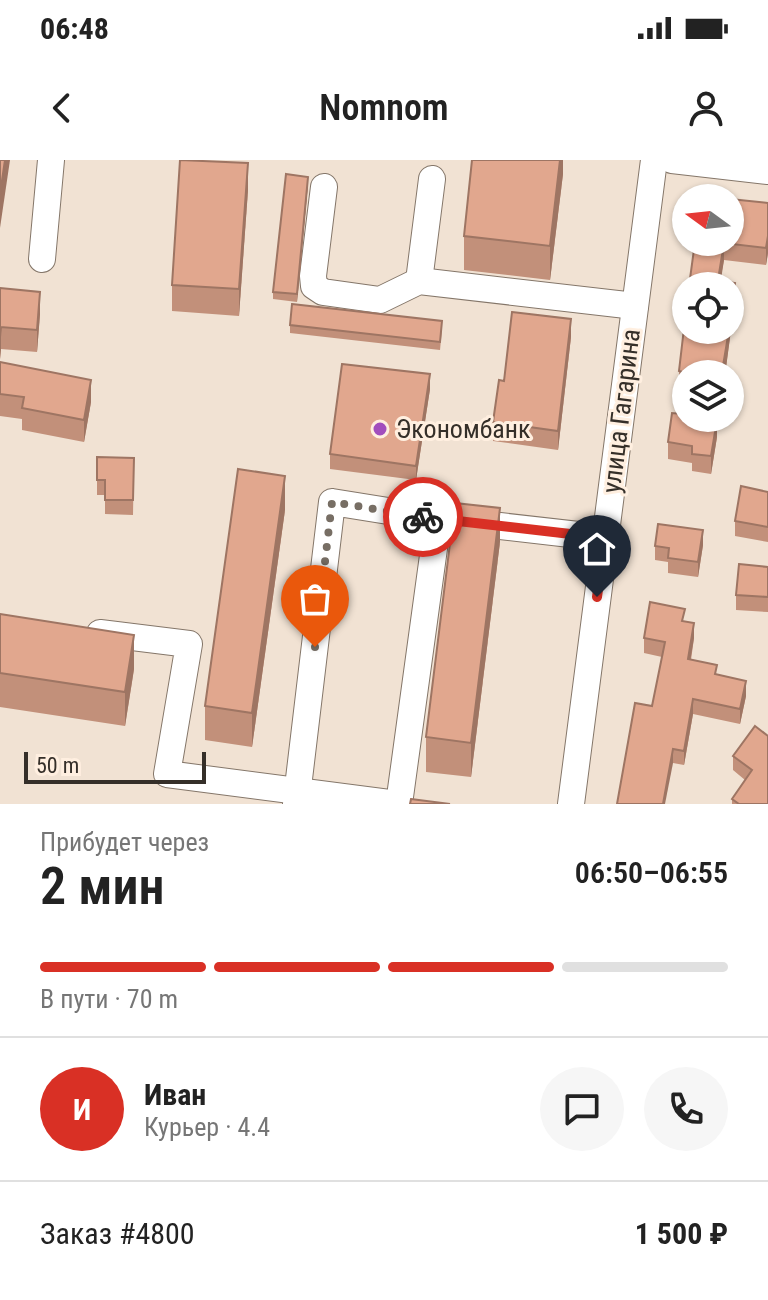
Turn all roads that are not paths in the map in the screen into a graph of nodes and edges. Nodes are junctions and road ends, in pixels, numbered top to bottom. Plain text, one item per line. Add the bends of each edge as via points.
1 (51, 160) edge
2 (654, 160) edge
3 (672, 160) edge
4 (768, 171) edge
5 (432, 179) dead end
6 (324, 187) dead end
7 (42, 259) dead end
8 (419, 281) junction
9 (635, 306) junction
10 (438, 519) junction
11 (605, 538) junction
12 (69, 629) edge
13 (297, 798) edge
14 (398, 804) edge
15 (571, 804) edge

1 - 7 street
2 - 9 street, улица Гагарина
3 - 4 street
5 - 8 street
6 - 8 street via 314,286 323,292 380,300
8 - 9 street
9 - 11 street, улица Гагарина
10 - 11 street
10 - 13 street via 332,502
10 - 14 street
11 - 15 street, улица Гагарина
12 - 13 street via 189,644 167,774
13 - 14 street

